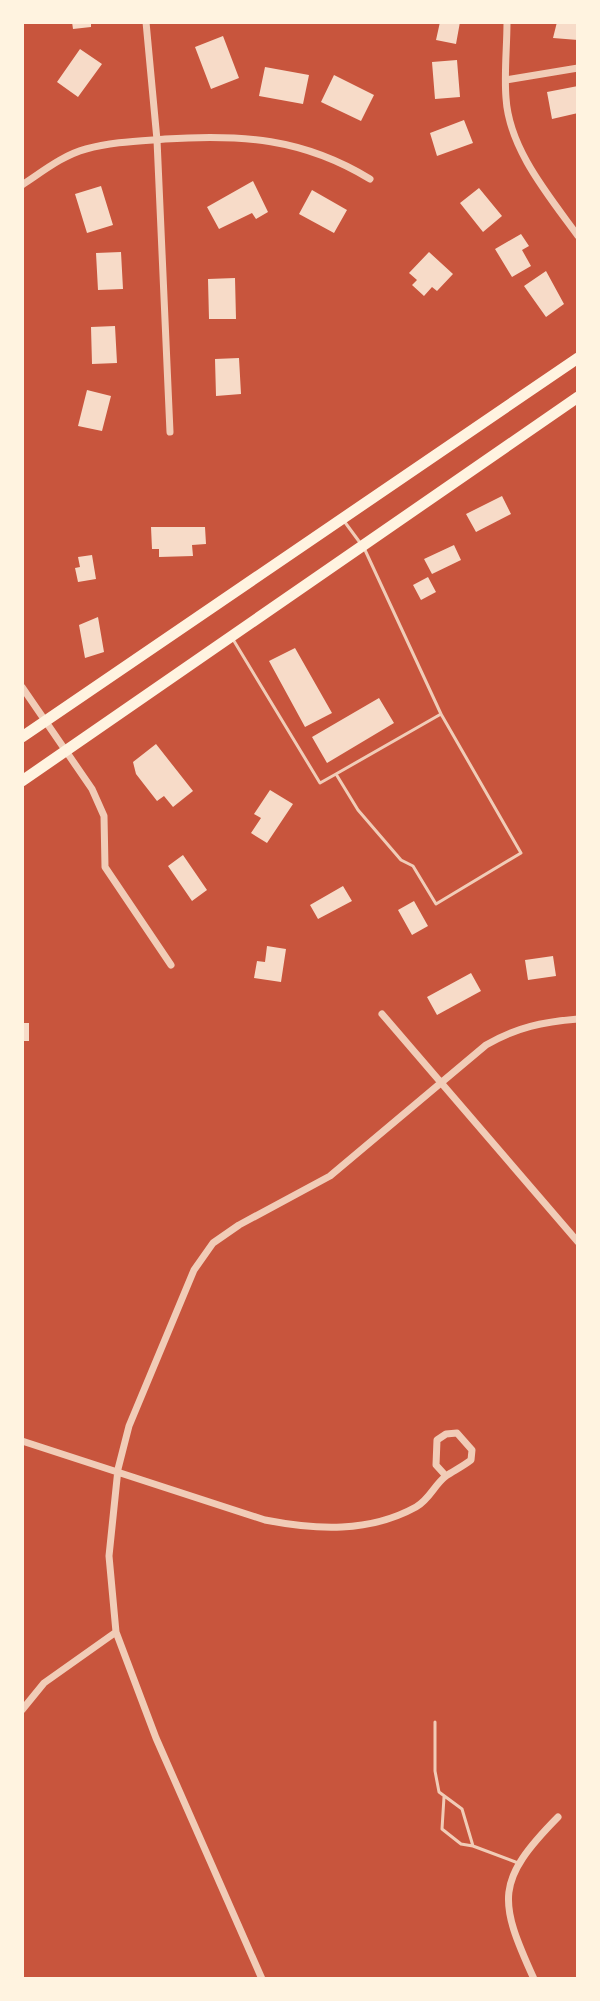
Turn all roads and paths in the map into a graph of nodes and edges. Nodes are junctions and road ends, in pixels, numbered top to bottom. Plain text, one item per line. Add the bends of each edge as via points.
1 (146, 22) edge
2 (507, 22) edge
3 (578, 68) edge
4 (506, 80) junction
5 (157, 140) junction
6 (370, 179) dead end
7 (22, 185) edge
8 (578, 236) edge
9 (578, 358) edge
10 (578, 397) edge
11 (170, 432) dead end
12 (342, 518) junction
13 (363, 548) junction
14 (232, 638) junction
15 (22, 687) edge
16 (441, 714) junction
17 (47, 720) junction
18 (22, 737) edge
19 (67, 749) junction
20 (336, 774) junction
21 (22, 781) edge
22 (171, 965) dead end
23 (382, 1014) dead end
24 (578, 1019) edge
25 (440, 1083) junction
26 (578, 1242) edge
27 (22, 1441) edge
28 (118, 1469) junction
29 (446, 1476) junction
30 (116, 1632) junction
31 (22, 1710) edge
32 (435, 1722) dead end
33 (444, 1797) junction
34 (558, 1817) dead end
35 (473, 1846) junction
36 (518, 1863) junction
37 (262, 1979) edge
38 (534, 1979) edge

1 - 5 street
2 - 4 street
3 - 4 street
4 - 8 street via 506,100 523,152
5 - 6 street via 234,135 271,140 339,162
5 - 7 street via 84,149
5 - 11 street
9 - 12 main road
10 - 13 main road
12 - 13 lane
12 - 17 main road
13 - 14 main road
13 - 16 lane
14 - 19 main road
14 - 20 lane via 320,783
15 - 17 street
16 - 20 lane
16 - 20 lane via 521,853 436,904 413,866 401,860 358,810
17 - 18 main road
17 - 19 street
19 - 21 main road
19 - 22 street via 104,816 105,867
23 - 25 street
24 - 25 street via 512,1030
25 - 26 street
25 - 28 street via 330,1176 213,1243 194,1270 129,1426
27 - 28 street
28 - 29 street via 265,1520 330,1529 370,1523 416,1507
28 - 30 street via 109,1556
29 - 29 street via 436,1465 437,1440 457,1433 472,1450 471,1460
30 - 31 street via 53,1676
30 - 37 street via 156,1738
32 - 33 lane via 435,1771
33 - 35 lane via 462,1809
33 - 35 lane via 442,1829 461,1844
34 - 36 street
35 - 36 lane
36 - 38 street via 507,1907

